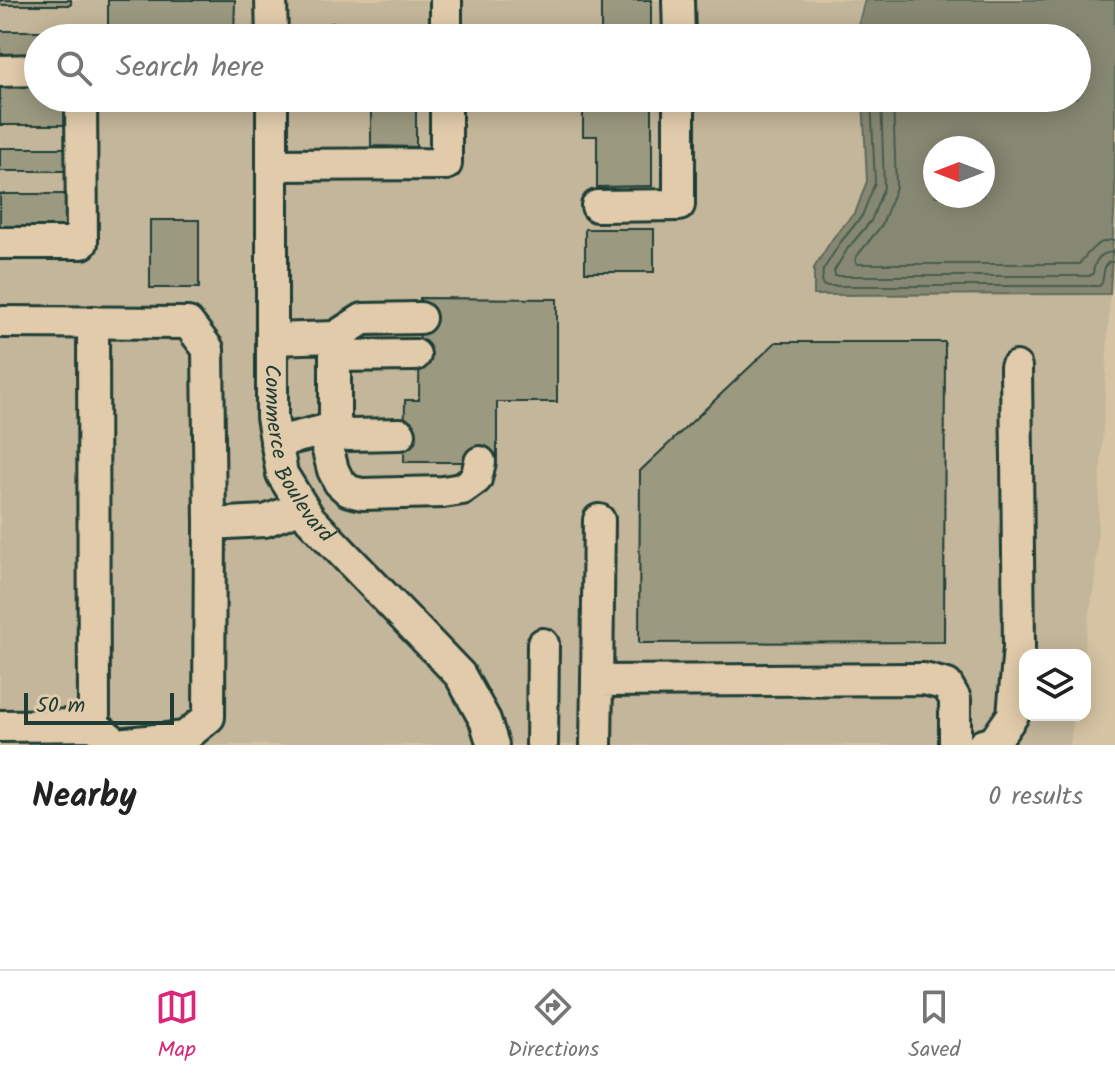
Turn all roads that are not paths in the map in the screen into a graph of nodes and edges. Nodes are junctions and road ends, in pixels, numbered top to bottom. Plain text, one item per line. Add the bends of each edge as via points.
1 (271, 0) edge
2 (446, 0) edge
3 (678, 0) edge
4 (272, 24) edge
5 (446, 24) edge
6 (679, 24) edge
7 (24, 70) edge
8 (0, 71) edge
9 (81, 112) edge
10 (272, 112) edge
11 (446, 112) edge
12 (679, 112) edge
13 (272, 165) junction
14 (597, 206) dead end
15 (0, 243) edge
16 (420, 318) dead end
17 (0, 322) edge
18 (93, 322) junction
19 (272, 339) junction
20 (335, 346) junction
21 (415, 355) dead end
22 (1016, 367) dead end
23 (329, 429) junction
24 (400, 434) dead end
25 (276, 442) junction
26 (480, 462) dead end
27 (302, 507) junction
28 (599, 520) dead end
29 (210, 524) junction
30 (543, 644) dead end
31 (597, 681) junction
32 (94, 725) junction
33 (0, 726) edge
34 (493, 745) edge
35 (542, 745) edge
36 (596, 745) edge
37 (955, 745) edge
38 (983, 745) edge

1 - 4 street
2 - 5 street
3 - 6 street
7 - 8 street
9 - 15 street via 82,243
10 - 13 street, Commerce Boulevard
11 - 13 street via 446,164
12 - 14 street via 679,205
13 - 19 street, Commerce Boulevard
16 - 20 street via 363,319
17 - 18 street
18 - 29 street via 188,323 208,349
18 - 32 street
19 - 20 street
19 - 25 street, Commerce Boulevard
20 - 21 street
20 - 23 street
22 - 38 street via 1019,647 1013,715 994,742
23 - 24 street via 348,435
23 - 25 street
23 - 26 street via 339,482 362,494 462,489 476,479
25 - 27 street, Commerce Boulevard via 282,474
27 - 29 street via 265,521
27 - 34 street, Commerce Boulevard via 460,675
28 - 31 street
29 - 32 street via 209,717 185,737 117,744
30 - 35 street
31 - 36 street
31 - 37 street via 924,679 947,685 955,699
32 - 33 street

